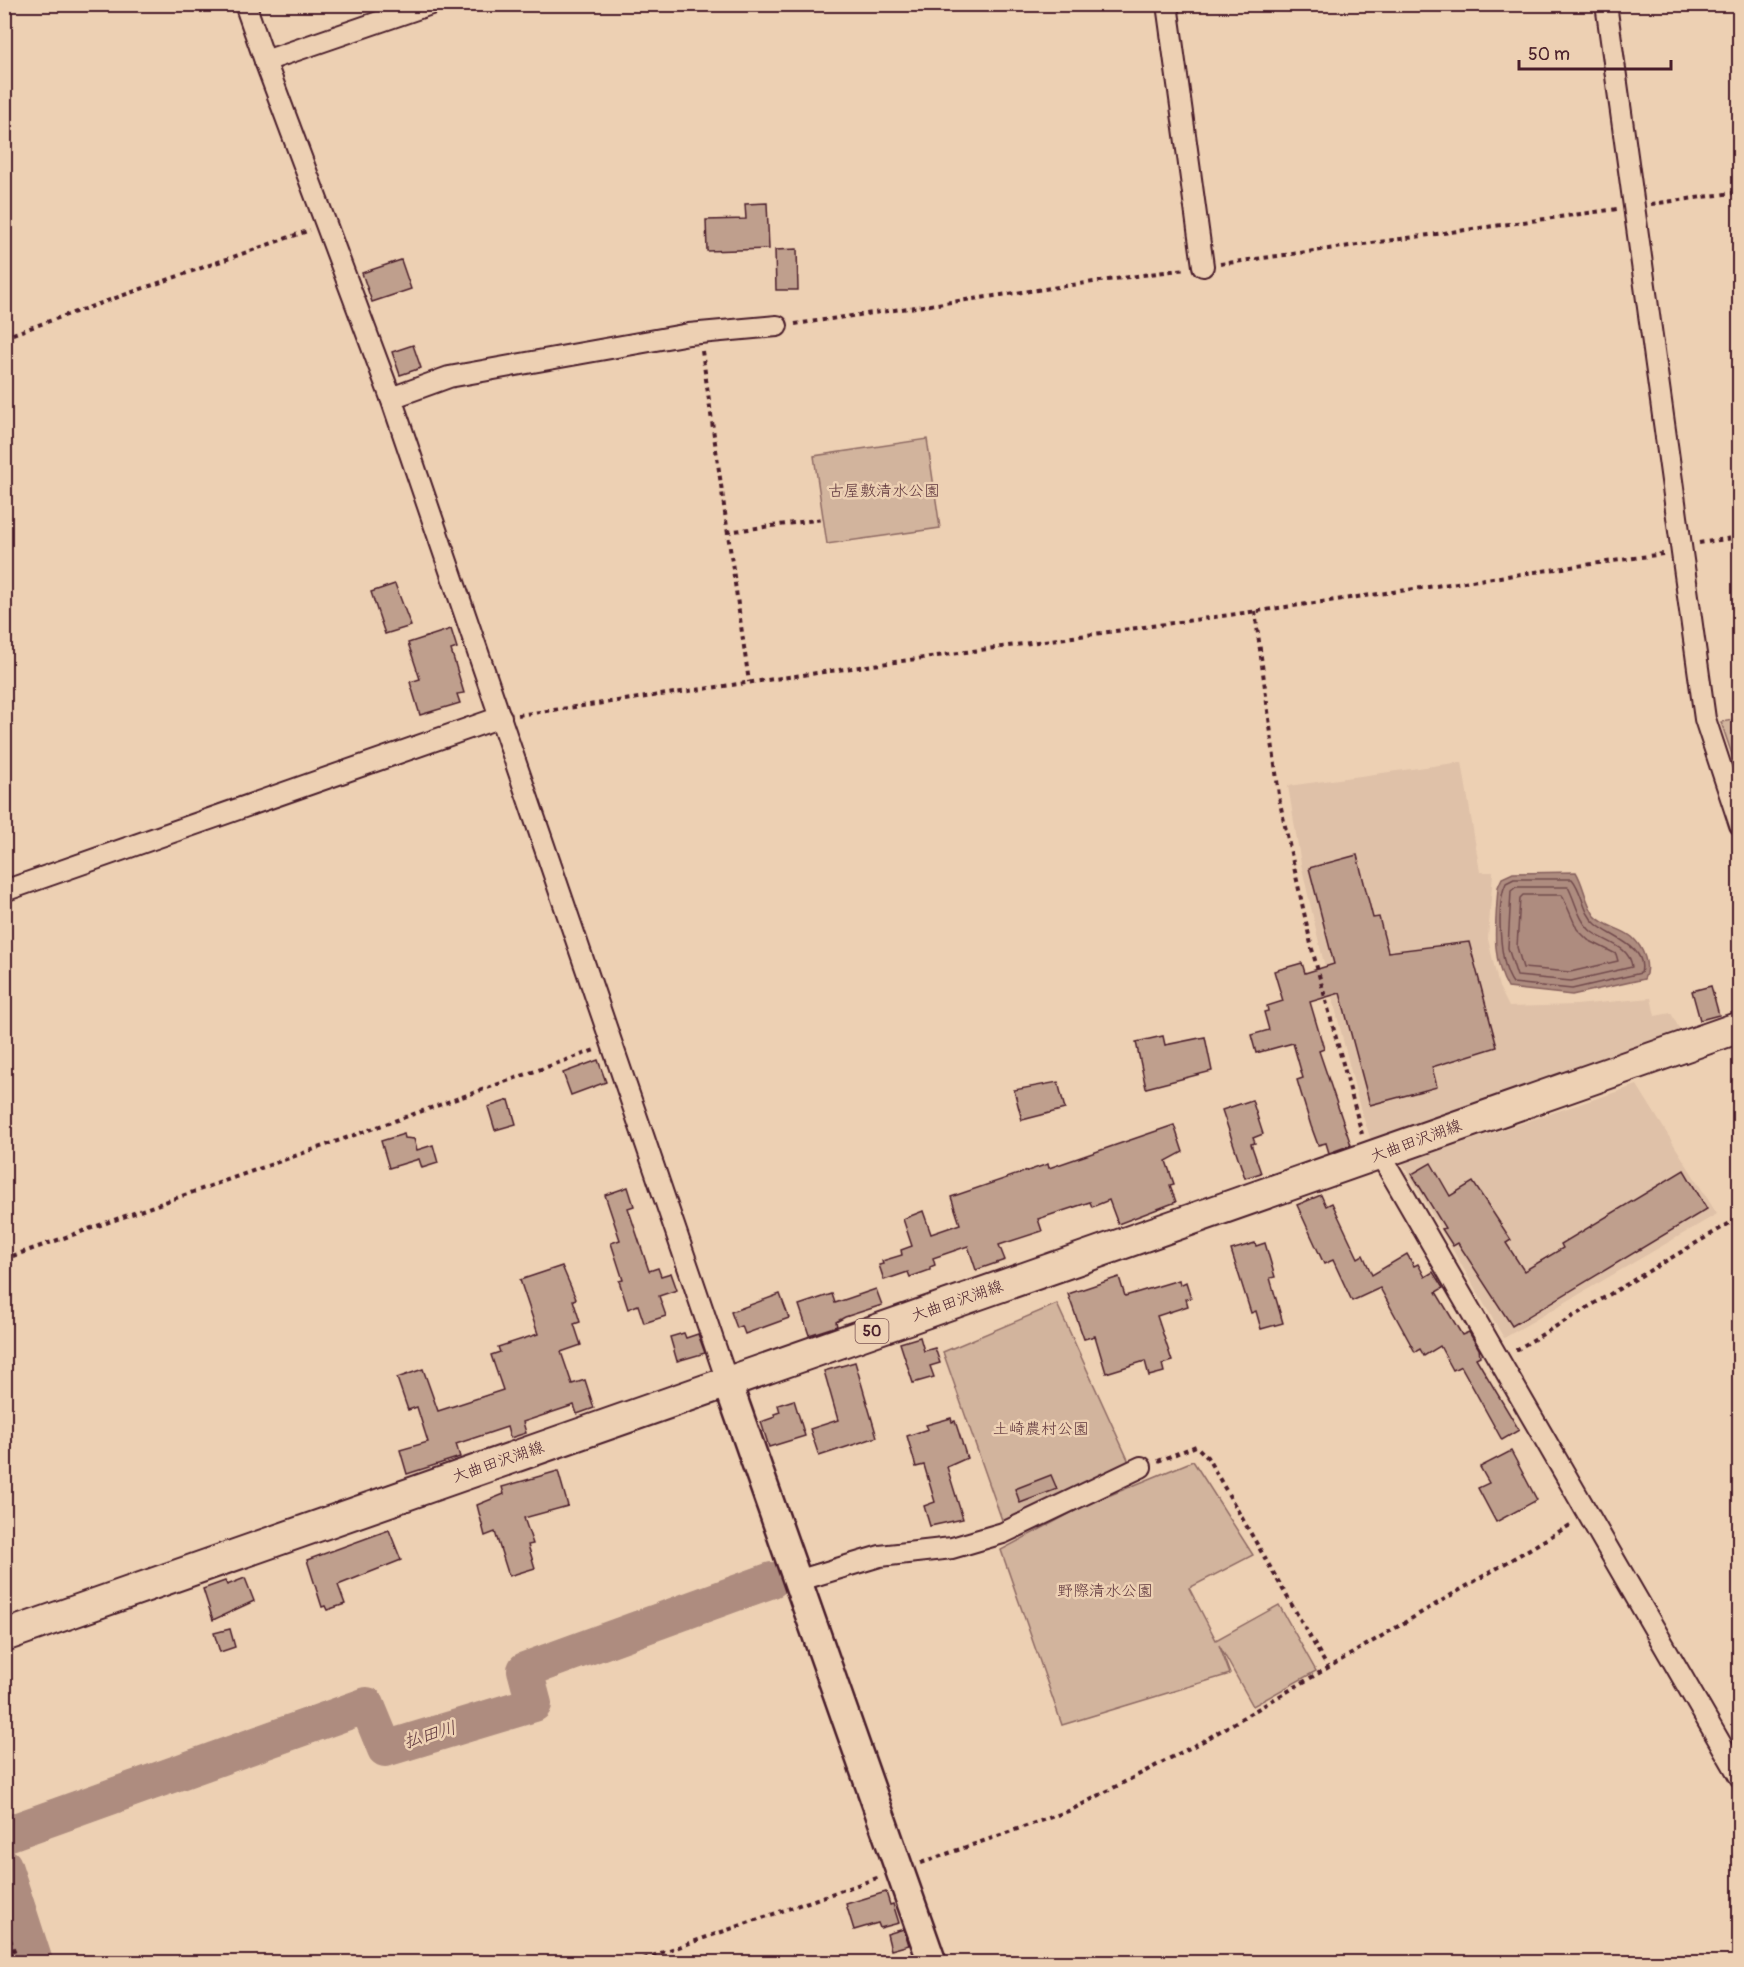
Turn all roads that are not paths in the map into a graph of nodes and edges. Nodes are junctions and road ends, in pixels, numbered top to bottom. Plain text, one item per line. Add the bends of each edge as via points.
1 (245, 4) edge
2 (432, 4) edge
3 (1167, 4) edge
4 (1606, 4) edge
5 (265, 61) junction
6 (1203, 266) road end
7 (777, 326) road end
8 (391, 398) junction
9 (501, 717) junction
10 (1740, 825) edge
11 (4, 891) edge
12 (1740, 1027) edge
13 (1375, 1156) junction
14 (727, 1381) junction
15 (1142, 1467) road end
16 (797, 1581) junction
17 (4, 1636) edge
18 (1740, 1777) edge
19 (932, 1962) edge

1 - 5 street
2 - 5 street
3 - 6 street
4 - 10 street via 1706,719
5 - 8 street
7 - 8 street via 699,333 449,377
8 - 9 street
9 - 11 street
9 - 14 street
12 - 13 main road, 大曲田沢湖線 / 50
13 - 14 main road, 大曲田沢湖線 / 50
13 - 18 street via 1499,1360
14 - 16 street
14 - 17 main road, 大曲田沢湖線 / 50
15 - 16 street via 1004,1533 952,1548 880,1556
16 - 19 street

